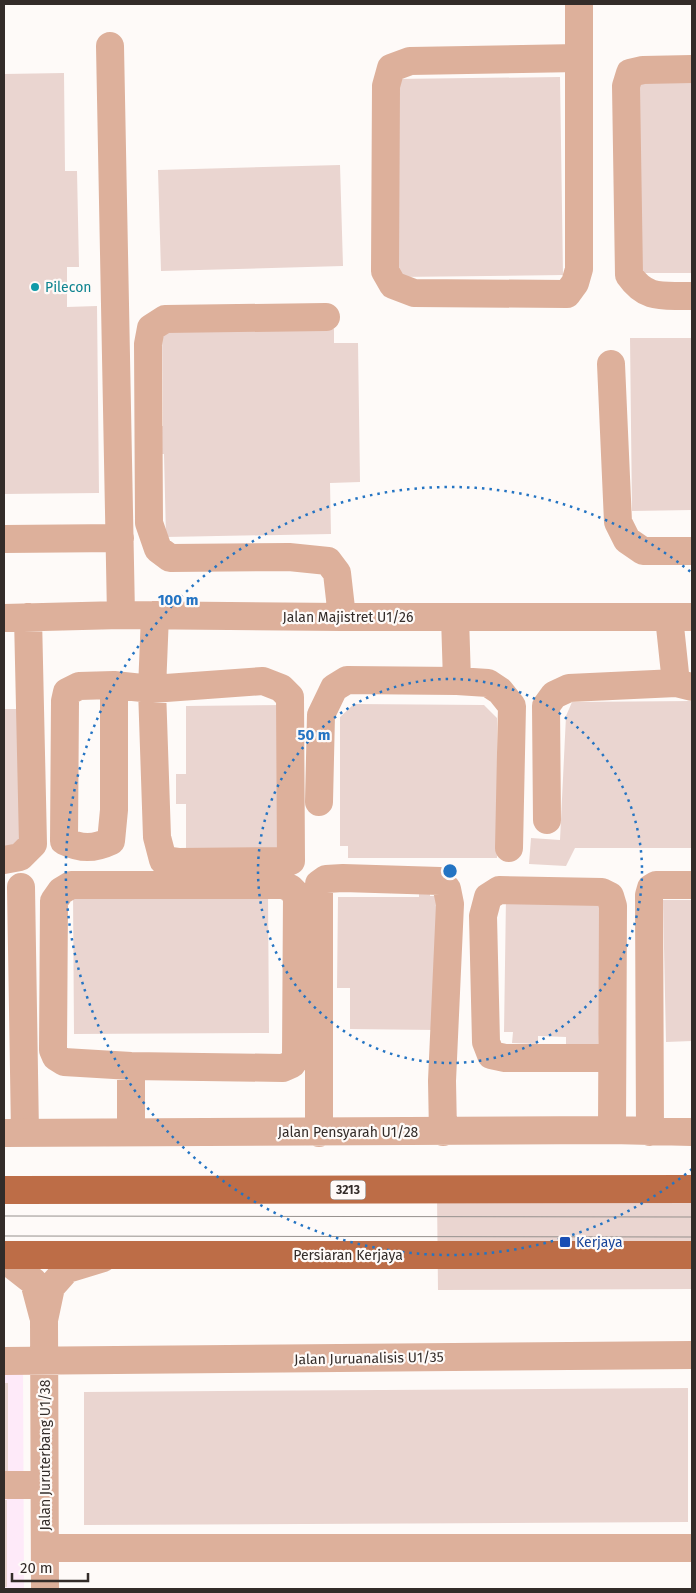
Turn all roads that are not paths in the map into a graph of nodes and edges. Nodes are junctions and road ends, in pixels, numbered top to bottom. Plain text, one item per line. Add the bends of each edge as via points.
1 (579, 4) edge
2 (110, 46) dead end
3 (579, 58) junction
4 (692, 69) edge
5 (692, 296) edge
6 (326, 317) dead end
7 (611, 364) dead end
8 (120, 538) junction
9 (4, 539) edge
10 (692, 551) edge
11 (121, 615) junction
12 (155, 615) junction
13 (681, 616) edge
14 (16, 617) edge
15 (342, 617) junction
16 (455, 617) junction
17 (457, 681) junction
18 (114, 685) junction
19 (684, 685) edge
20 (152, 689) junction
21 (319, 802) dead end
22 (547, 820) dead end
23 (509, 848) dead end
24 (4, 860) edge
25 (692, 885) edge
26 (21, 887) dead end
27 (612, 1058) junction
28 (14, 1061) edge
29 (131, 1066) junction
30 (612, 1130) junction
31 (131, 1132) junction
32 (443, 1132) junction
33 (650, 1132) junction
34 (692, 1132) edge
35 (14, 1133) edge
36 (319, 1133) junction
37 (4, 1185) edge
38 (692, 1189) edge
39 (4, 1190) edge
40 (71, 1190) junction
41 (4, 1254) edge
42 (187, 1254) junction
43 (692, 1256) edge
44 (4, 1263) edge
45 (44, 1320) junction
46 (692, 1355) edge
47 (4, 1361) edge
48 (45, 1361) junction
49 (4, 1485) edge
50 (44, 1485) junction
51 (45, 1548) junction
52 (692, 1548) edge
53 (45, 1589) edge

1 - 3 street
2 - 8 street
3 - 3 street via 579,269 575,284 567,294 414,293 393,285 385,271 386,86 391,68 410,61
4 - 5 street via 630,73 626,86 629,275 638,288 651,295
6 - 15 street via 165,319 151,328 148,344 149,523 158,549 170,558 289,557 328,560 337,573
7 - 10 street via 618,522 627,540 643,551
8 - 9 street
8 - 11 street
11 - 12 street, Jalan Majistret U1/26
11 - 14 street, Jalan Majistret U1/26
12 - 15 street, Jalan Majistret U1/26
12 - 20 street
13 - 16 street, Jalan Majistret U1/26
13 - 19 street
14 - 24 street via 33,844 20,857
15 - 16 street, Jalan Majistret U1/26
16 - 17 street
17 - 21 street via 347,680 334,688 321,714
17 - 23 street via 488,683 500,691 512,706
18 - 18 street via 79,686 67,692 65,700 64,841 77,847 99,847 110,840 114,810
18 - 20 street
19 - 22 street via 568,688 554,696 546,706
20 - 20 street via 157,837 163,860 291,861 290,697 281,688 263,682
25 - 33 street via 656,885 649,895
26 - 28 street
27 - 27 street via 613,906 610,896 602,892 499,890 488,897 483,916 486,1042 491,1055 506,1058
27 - 30 street
28 - 35 street
29 - 29 street via 283,1068 292,1064 296,1056 297,895 290,888 283,885 71,885 61,892 54,901 53,1050 56,1057 64,1062
29 - 31 street
30 - 32 street, Jalan Pensyarah U1/28
30 - 33 street, Jalan Pensyarah U1/28
31 - 35 street, Jalan Pensyarah U1/28
31 - 36 street, Jalan Pensyarah U1/28
32 - 36 street, Jalan Pensyarah U1/28
32 - 36 street via 442,1081 450,904 447,889 440,881 342,878 326,879 320,884
33 - 34 street, Jalan Pensyarah U1/28
37 - 40 main road
38 - 40 main road, 3213
39 - 40 main road, 3213
41 - 42 main road, Persiaran Kerjaya
42 - 43 main road, Persiaran Kerjaya
42 - 45 street, Jalan Juruterbang U1/38 via 100,1258 67,1269 51,1287
44 - 45 street, Jalan Juruterbang U1/38 via 11,1264 34,1282
45 - 48 street, Jalan Juruterbang U1/38
46 - 48 street, Jalan Juruanalisis U1/35
47 - 48 street, Jalan Juruanalisis U1/35
48 - 50 street, Jalan Juruterbang U1/38
49 - 50 street
50 - 51 street, Jalan Juruterbang U1/38
51 - 52 street
51 - 53 street, Jalan Juruterbang U1/38

